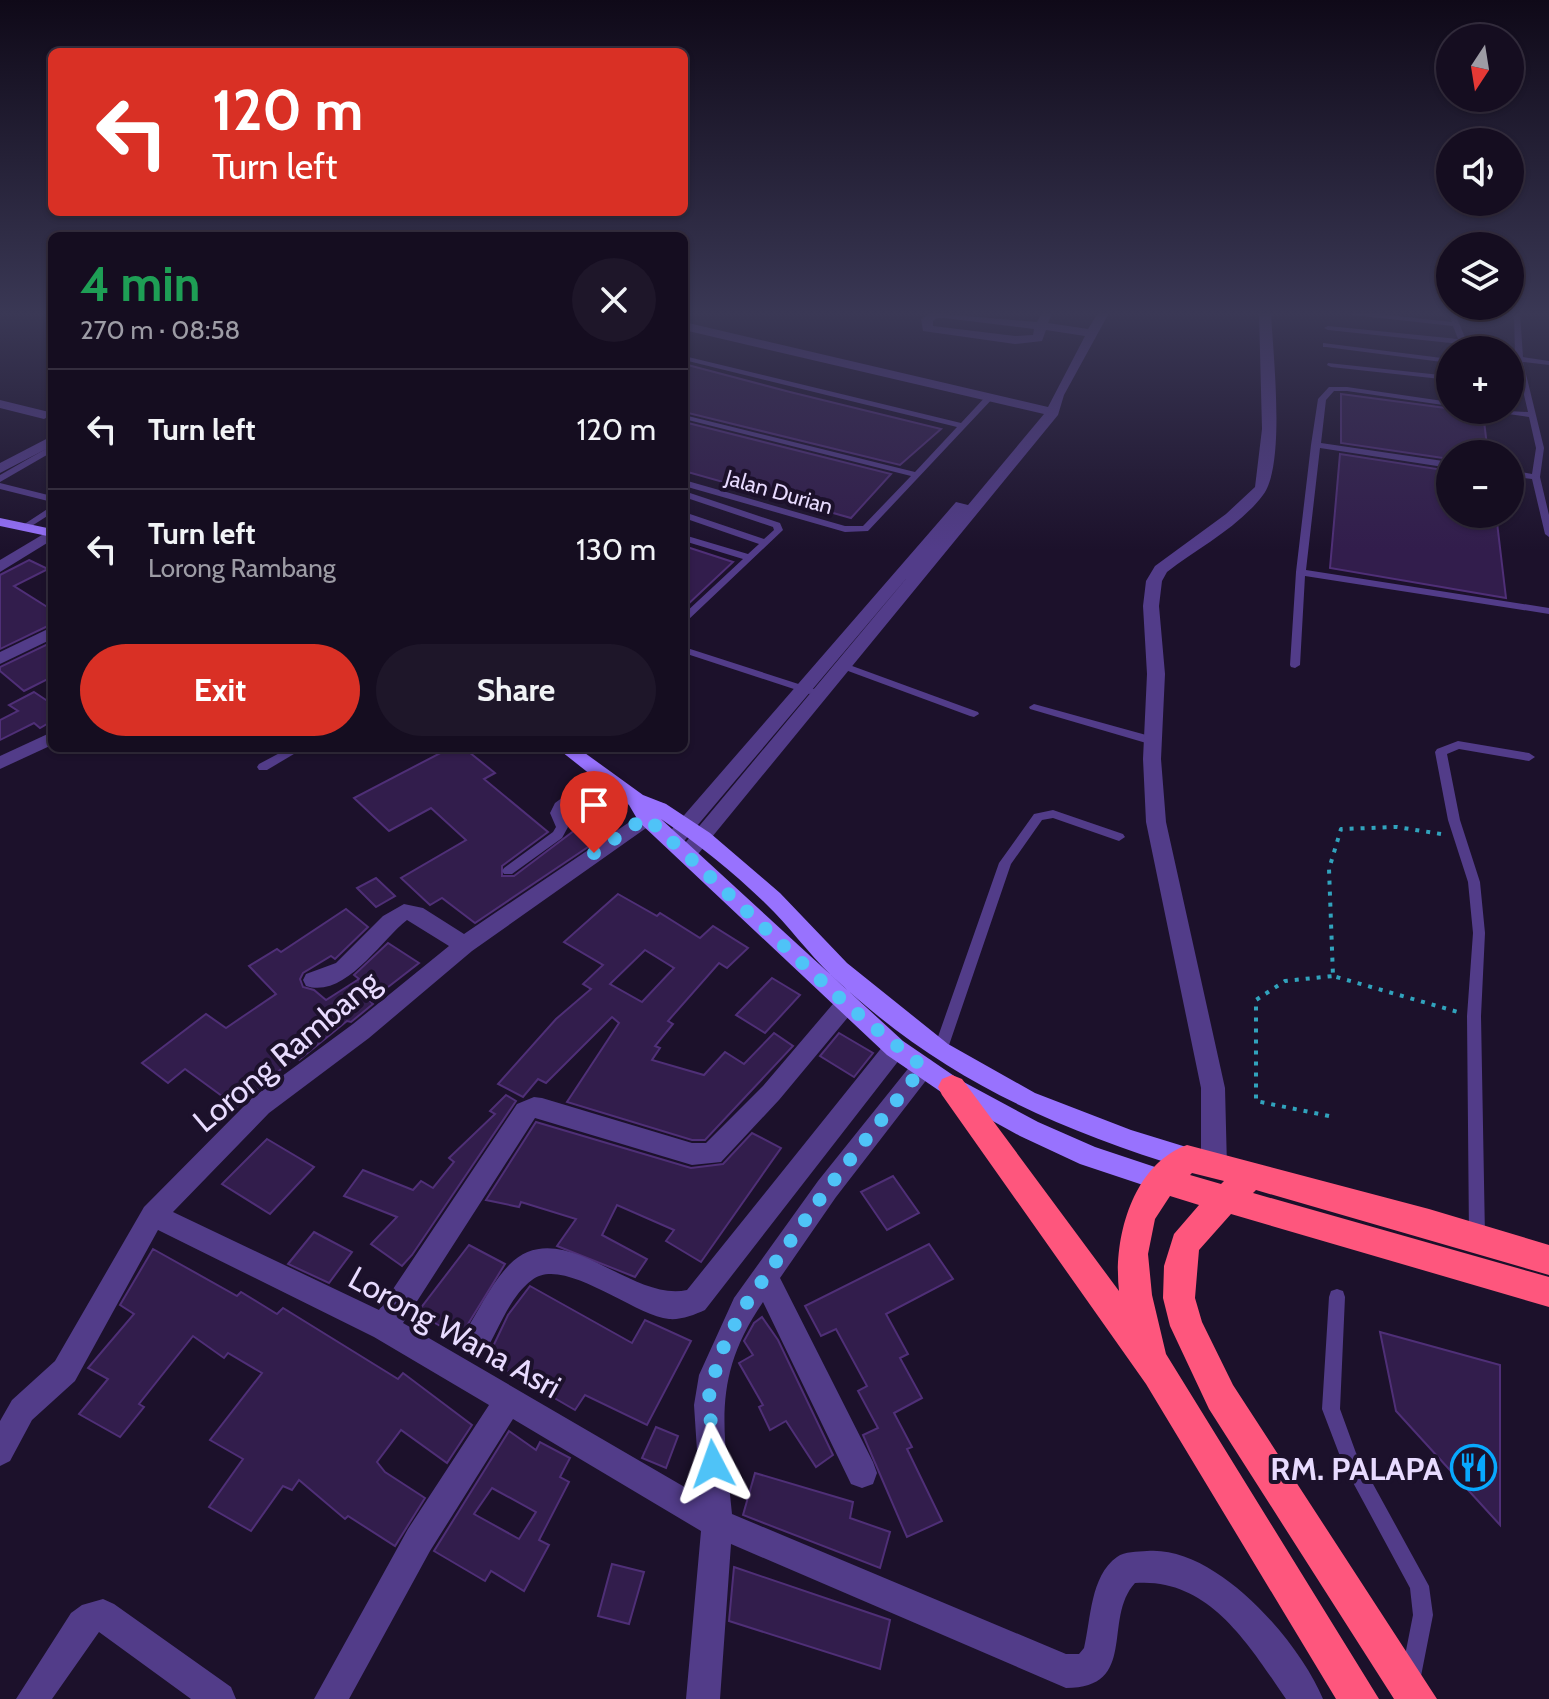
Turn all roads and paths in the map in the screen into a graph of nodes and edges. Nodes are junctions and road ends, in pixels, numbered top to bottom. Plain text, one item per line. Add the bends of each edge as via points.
1 (825, 392) edge
2 (975, 392) edge
3 (1059, 392) edge
4 (1267, 392) edge
5 (1329, 392) edge
6 (1358, 392) edge
7 (1524, 394) edge
8 (991, 396) junction
9 (1436, 402) edge
10 (0, 404) edge
11 (1046, 411) junction
12 (1524, 414) edge
13 (44, 415) dead end
14 (1530, 415) junction
15 (688, 418) edge
16 (963, 426) junction
17 (48, 442) edge
18 (1315, 445) junction
19 (1545, 449) edge
20 (48, 451) edge
21 (1436, 463) edge
22 (0, 469) edge
23 (918, 475) junction
24 (1524, 475) edge
25 (1536, 477) junction
26 (0, 479) edge
27 (688, 484) edge
28 (0, 486) edge
29 (688, 495) edge
30 (48, 498) edge
31 (48, 512) edge
32 (688, 516) edge
33 (0, 522) edge
34 (24, 527) junction
35 (48, 532) edge
36 (1549, 534) edge
37 (48, 536) edge
38 (688, 539) edge
39 (766, 543) junction
40 (750, 558) junction
41 (0, 567) edge
42 (1301, 572) junction
43 (1549, 611) edge
44 (688, 615) edge
45 (48, 634) edge
46 (688, 651) edge
47 (0, 659) edge
48 (1295, 665) dead end
49 (844, 666) junction
50 (812, 692) junction
51 (1034, 707) dead end
52 (974, 714) dead end
53 (48, 740) edge
54 (1153, 741) junction
55 (291, 752) edge
56 (572, 752) edge
57 (1529, 757) dead end
58 (0, 763) edge
59 (263, 767) dead end
60 (601, 773) junction
61 (647, 809) junction
62 (1119, 837) dead end
63 (1459, 837) junction
64 (687, 839) junction
65 (508, 871) dead end
66 (464, 945) junction
67 (1333, 976) junction
68 (314, 980) dead end
69 (846, 1004) junction
70 (1474, 1016) junction
71 (895, 1048) junction
72 (931, 1059) junction
73 (952, 1087) junction
74 (1329, 1116) dead end
75 (1208, 1175) junction
76 (1164, 1181) junction
77 (153, 1215) junction
78 (1477, 1238) junction
79 (1549, 1260) edge
80 (765, 1277) junction
81 (1549, 1292) edge
82 (1337, 1297) dead end
83 (384, 1327) junction
84 (475, 1342) dead end
85 (1158, 1372) junction
86 (509, 1399) junction
87 (0, 1451) edge
88 (862, 1473) dead end
89 (717, 1523) junction
90 (1413, 1693) edge
91 (33, 1699) edge
92 (219, 1699) edge
93 (331, 1699) edge
94 (703, 1699) edge
95 (1306, 1699) edge
96 (1359, 1699) edge

1 - 16 lane
2 - 8 street
3 - 11 street
4 - 54 street via 1262,488 1160,569 1154,581
5 - 18 lane via 1322,399
6 - 9 lane
7 - 14 lane
8 - 11 street
8 - 16 lane
10 - 13 street
11 - 49 street
11 - 50 street
12 - 14 lane
14 - 19 lane
15 - 23 lane
16 - 23 lane
17 - 22 street
18 - 21 lane
18 - 42 lane
19 - 25 lane
20 - 26 lane
23 - 27 lane, Jalan Durian via 865,529 845,529
24 - 25 lane
25 - 36 lane
28 - 30 lane
29 - 39 lane via 777,525 779,530
31 - 34 lane
32 - 39 lane
33 - 34 street
34 - 35 street
37 - 41 street
38 - 40 lane
39 - 40 lane
40 - 44 lane
42 - 43 lane
42 - 48 lane
45 - 47 street
46 - 50 lane
49 - 50 street
49 - 52 lane
50 - 64 street
51 - 54 lane
53 - 58 street
54 - 75 street via 1156,822 1213,1088
55 - 59 lane
56 - 60 street
57 - 63 lane via 1458,745 1441,752
60 - 61 street
60 - 65 lane via 559,806 558,835
61 - 64 street
61 - 66 street, Lorong Rambang
62 - 72 lane via 1053,814 1038,817 1005,863
63 - 67 path via 1397,827 1341,829 1329,869
63 - 70 lane via 1474,882 1479,933
64 - 69 street
64 - 72 street via 773,898
66 - 68 street via 416,914 404,912 342,972
66 - 77 street, Lorong Rambang via 260,1106
67 - 70 path
67 - 74 path via 1285,981 1256,1000 1256,1101
69 - 71 street
69 - 83 street via 712,1154 692,1154 542,1108 526,1111
70 - 78 lane
71 - 72 street
71 - 84 street via 695,1301 671,1306 655,1302 563,1262 546,1261 522,1271
72 - 73 street
72 - 75 street
72 - 80 street
73 - 76 street via 1067,1146
73 - 85 highway
75 - 76 highway
75 - 76 highway
75 - 78 highway via 1251,1175
75 - 81 highway
75 - 90 highway via 1180,1266 1179,1298 1187,1326 1221,1397
76 - 85 highway via 1140,1221 1134,1265 1137,1307
77 - 83 street, Lorong Wana Asri
77 - 87 street, Lorong Rambang via 65,1371 22,1410
78 - 79 highway
80 - 88 street
80 - 89 street via 725,1343 709,1390
82 - 90 lane via 1334,1424 1419,1586 1423,1615
83 - 86 street, Lorong Wana Asri
85 - 96 highway
86 - 89 street, Lorong Wana Asri
86 - 93 street via 419,1540
89 - 94 street
89 - 95 street, Lorong Wana Asri via 1081,1673 1098,1659 1110,1588 1117,1576 1140,1565 1163,1566 1217,1590 1252,1623
91 - 92 street via 82,1624 103,1615

